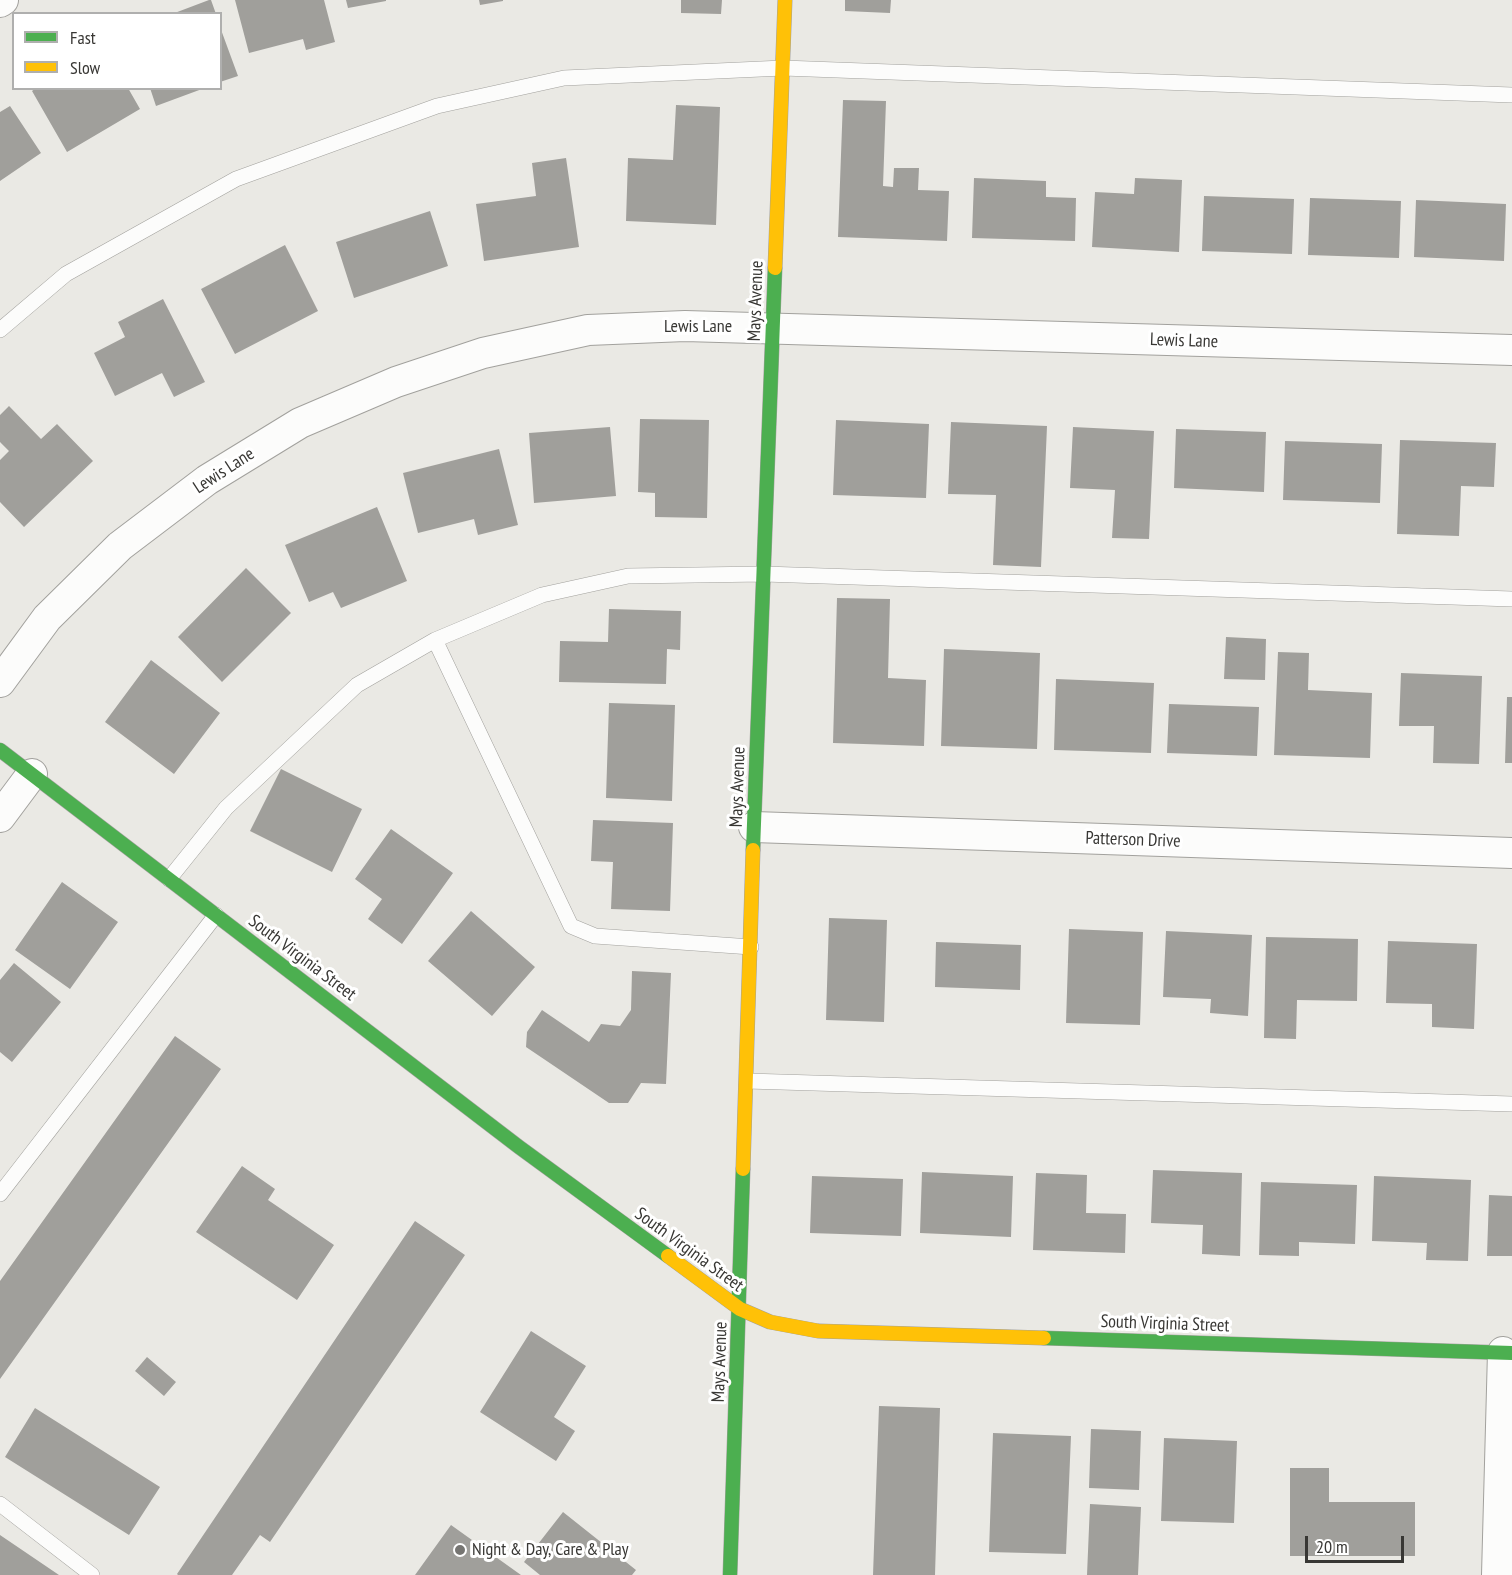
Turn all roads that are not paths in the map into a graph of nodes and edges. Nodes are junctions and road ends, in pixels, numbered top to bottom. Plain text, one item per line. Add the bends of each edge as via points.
1 (786, 0) edge
2 (783, 68) junction
3 (1512, 95) edge
4 (773, 328) junction
5 (0, 330) edge
6 (1512, 350) edge
7 (764, 574) junction
8 (1512, 599) edge
9 (435, 640) junction
10 (0, 682) edge
11 (0, 750) edge
12 (32, 774) junction
13 (0, 817) edge
14 (754, 827) junction
15 (1512, 852) edge
16 (169, 879) junction
17 (216, 915) junction
18 (751, 946) junction
19 (747, 1081) junction
20 (1512, 1104) edge
21 (0, 1194) edge
22 (740, 1310) junction
23 (1507, 1353) edge
24 (0, 1504) edge
25 (92, 1575) edge
26 (730, 1575) edge
27 (1497, 1575) edge

1 - 2 street, Mays Avenue
2 - 3 lane
2 - 4 street, Mays Avenue
2 - 5 lane via 564,78 437,106 236,179 66,274
4 - 6 street, Lewis Lane
4 - 7 street, Mays Avenue
4 - 10 street, Lewis Lane via 588,330 483,353 396,382 300,423 207,480 120,546 47,618
7 - 8 lane
7 - 9 lane via 628,576 542,595
7 - 14 street, Mays Avenue
9 - 16 lane via 357,685 226,808
9 - 18 lane via 571,926 595,936
11 - 12 street, South Virginia Street
12 - 13 street
12 - 16 street, South Virginia Street
14 - 15 street, Patterson Drive
14 - 18 street, Mays Avenue
16 - 17 street, South Virginia Street
17 - 21 lane
17 - 22 street, South Virginia Street
18 - 19 street, Mays Avenue
19 - 20 lane
19 - 22 street, Mays Avenue
22 - 23 street, South Virginia Street via 770,1322 818,1331
22 - 26 street, Mays Avenue
23 - 27 street
24 - 25 lane

